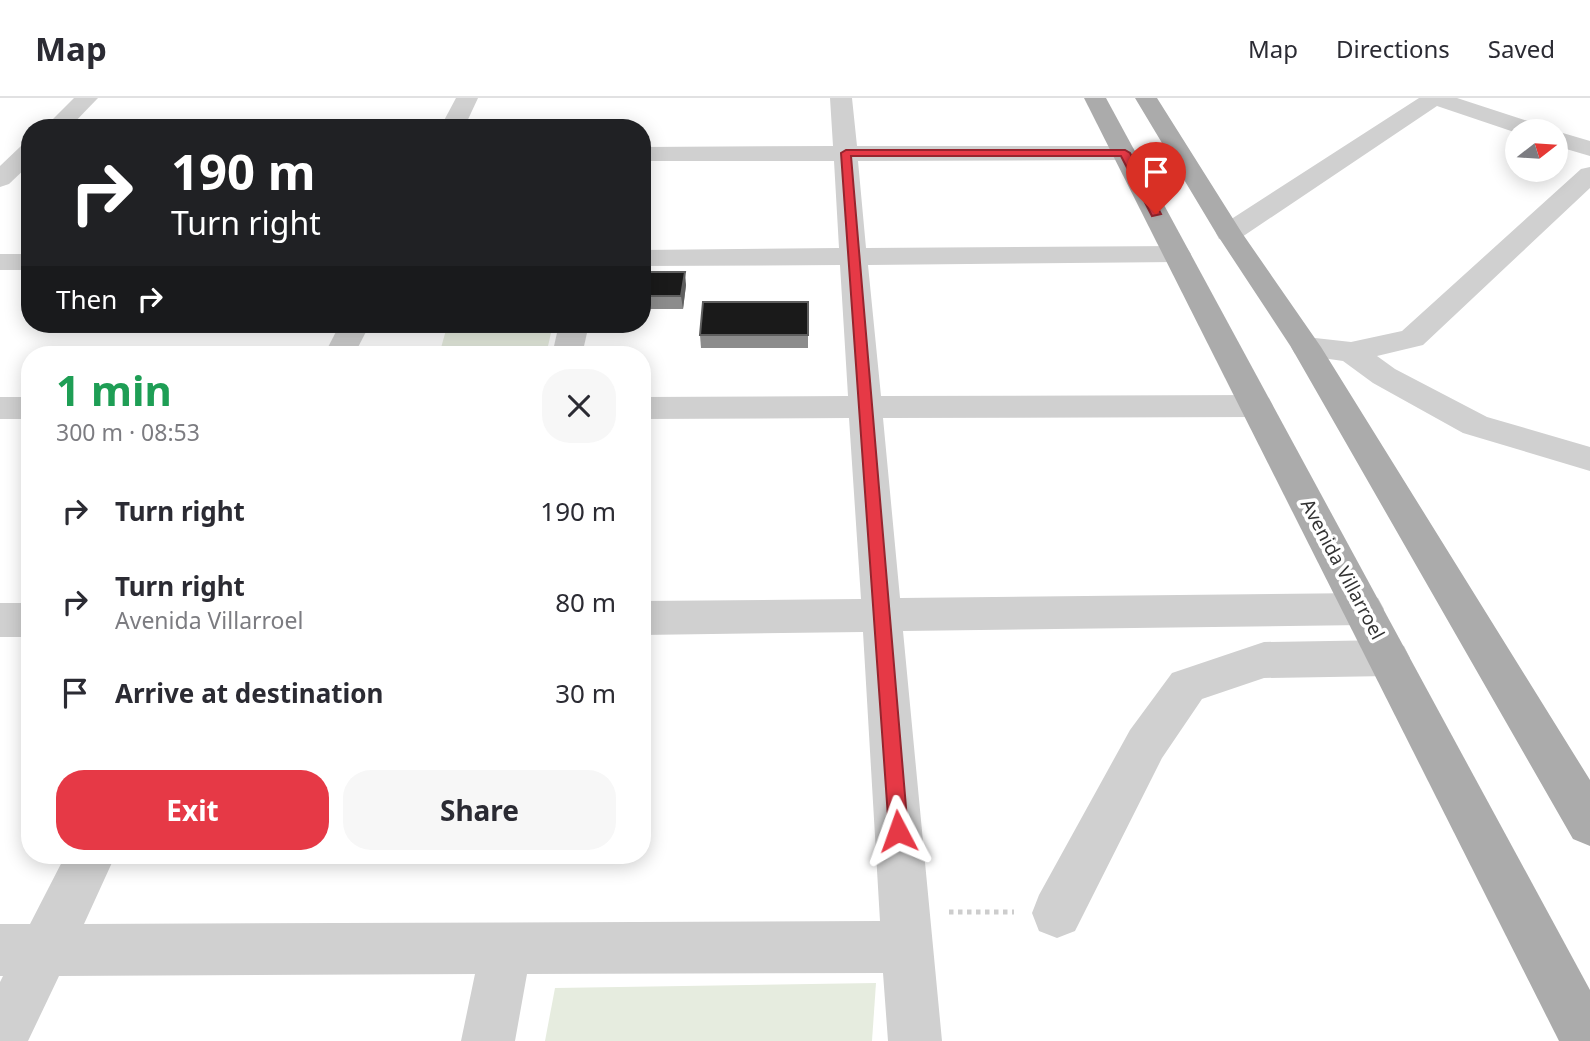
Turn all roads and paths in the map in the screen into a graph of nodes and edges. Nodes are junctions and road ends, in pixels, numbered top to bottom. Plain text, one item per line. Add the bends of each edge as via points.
1 (87, 98) edge
2 (467, 98) edge
3 (841, 98) edge
4 (1095, 98) edge
5 (1435, 98) edge
6 (1153, 100) edge
7 (65, 119) edge
8 (456, 119) edge
9 (1505, 121) edge
10 (1568, 142) edge
11 (1590, 149) edge
12 (21, 153) edge
13 (651, 153) edge
14 (846, 153) junction
15 (1125, 153) junction
16 (0, 154) edge
17 (21, 160) edge
18 (1590, 174) edge
19 (0, 179) edge
20 (1229, 233) junction
21 (1177, 254) junction
22 (854, 256) junction
23 (651, 258) edge
24 (0, 262) edge
25 (21, 262) edge
26 (1306, 347) junction
27 (1351, 352) junction
28 (1257, 406) junction
29 (865, 407) junction
30 (0, 408) edge
31 (21, 408) edge
32 (651, 408) edge
33 (1590, 460) edge
34 (1364, 609) junction
35 (882, 617) junction
36 (651, 618) edge
37 (0, 620) edge
38 (21, 620) edge
39 (1390, 658) junction
40 (1590, 823) edge
41 (85, 864) edge
42 (1057, 913) joint
43 (906, 929) junction
44 (506, 948) junction
45 (22, 950) edge
46 (0, 1039) edge
47 (488, 1041) edge
48 (915, 1041) edge
49 (1588, 1041) edge

1 - 7 street
2 - 8 street
3 - 14 street
4 - 15 main road, Avenida Villarroel
5 - 9 street
5 - 20 street
6 - 20 main road
10 - 11 street
12 - 16 street
13 - 14 street
14 - 15 street
14 - 22 street
15 - 21 main road, Avenida Villarroel
17 - 19 street
18 - 27 street via 1412,338
20 - 26 main road
21 - 22 street
21 - 28 main road, Avenida Villarroel
22 - 23 street
22 - 29 street
24 - 25 street
26 - 27 street
26 - 40 main road
27 - 33 street via 1384,376 1475,425
28 - 29 street
28 - 34 main road, Avenida Villarroel
29 - 32 street
29 - 35 street
30 - 31 street
34 - 35 street
34 - 39 main road, Avenida Villarroel
35 - 36 street
35 - 43 street
37 - 38 street
39 - 42 street via 1264,660 1187,686 1146,744
39 - 49 main road, Avenida Villarroel
41 - 45 street
42 - 43 path
43 - 44 street
43 - 48 street
44 - 45 street
44 - 47 street
45 - 46 street

